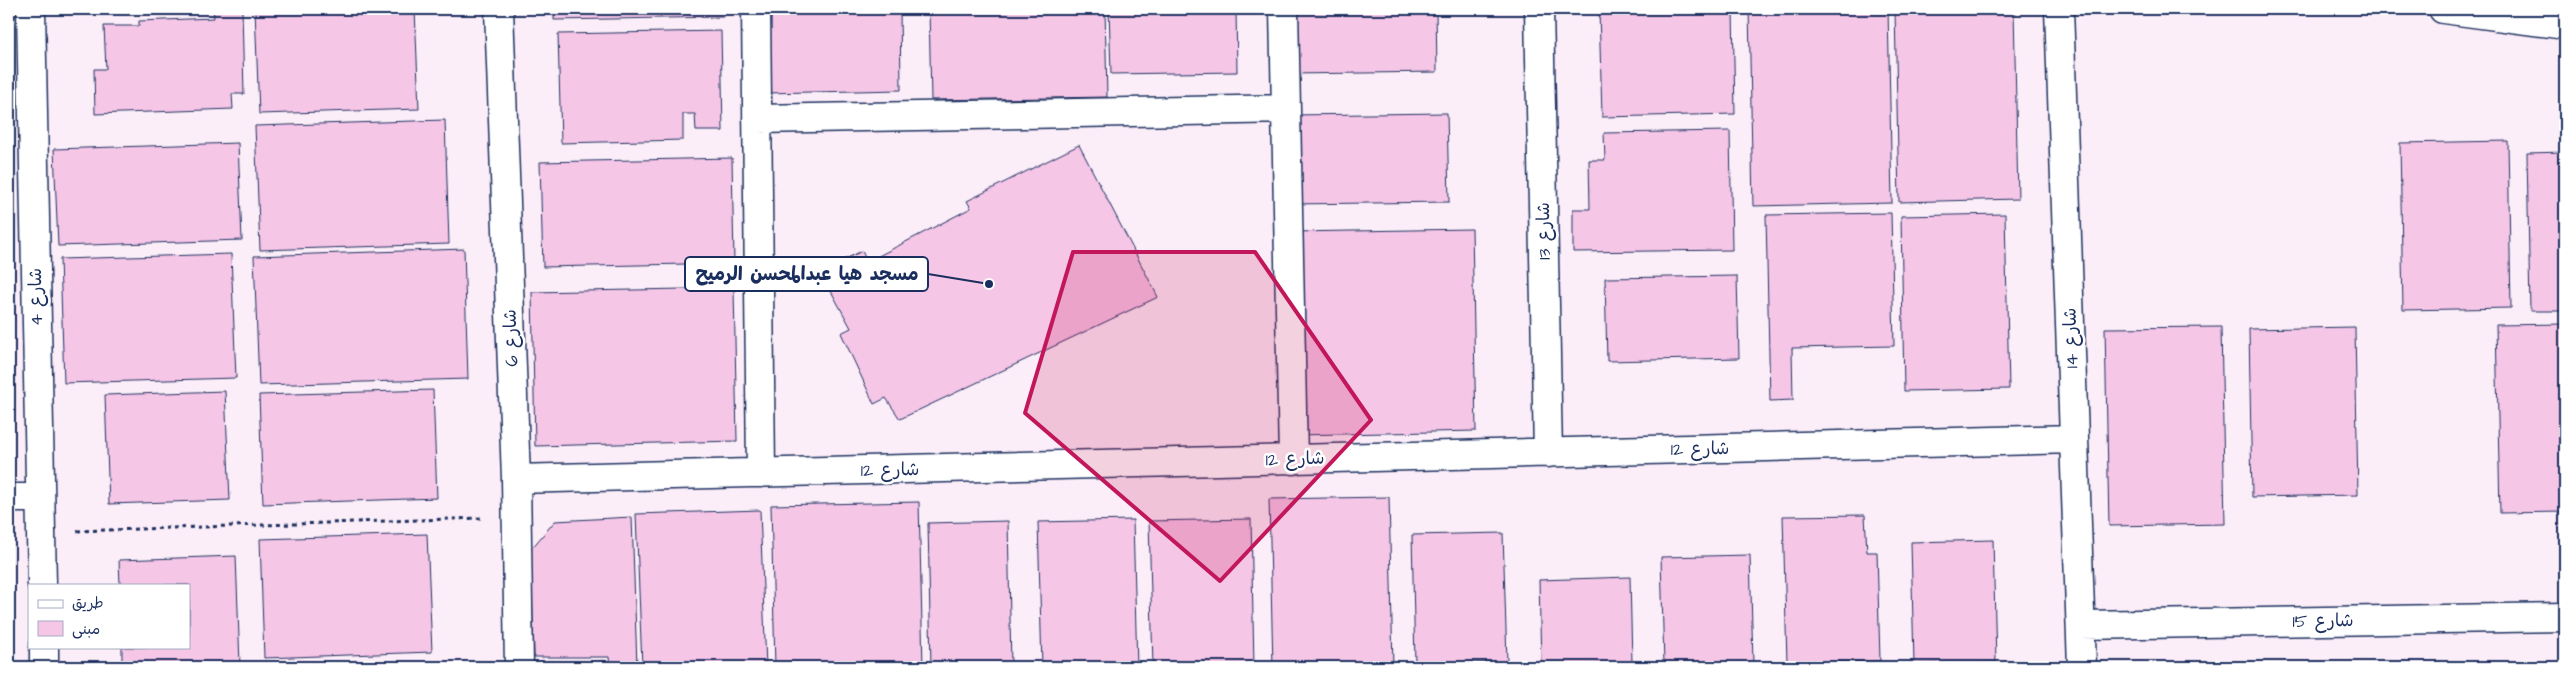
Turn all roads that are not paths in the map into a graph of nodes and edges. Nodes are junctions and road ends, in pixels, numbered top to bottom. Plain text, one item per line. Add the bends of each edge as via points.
1 (31, 9) edge
2 (499, 9) edge
3 (756, 9) edge
4 (1284, 9) edge
5 (1539, 9) edge
6 (2059, 9) edge
7 (2443, 9) edge
8 (2565, 25) edge
9 (1286, 109) junction
10 (757, 119) junction
11 (2074, 439) junction
12 (1548, 453) junction
13 (1292, 460) junction
14 (761, 473) junction
15 (516, 479) junction
16 (9, 498) edge
17 (40, 498) junction
18 (42, 584) edge
19 (2565, 617) edge
20 (2081, 625) junction
21 (44, 648) edge
22 (44, 667) edge
23 (519, 667) edge
24 (2082, 667) edge

1 - 17 street, شارع 4
2 - 15 street, شارع 6
3 - 10 street
4 - 9 street
5 - 12 street, شارع 13
6 - 11 street, شارع 14
7 - 8 street
9 - 10 street
9 - 13 street
10 - 14 street
11 - 12 street, شارع 12
11 - 20 street, شارع 14
12 - 13 street, شارع 12
13 - 14 street, شارع 12
14 - 15 street, شارع 12
15 - 23 street, شارع 6
16 - 17 street
17 - 18 street, شارع 4
19 - 20 street, شارع 15
20 - 24 street, شارع 14
21 - 22 street

